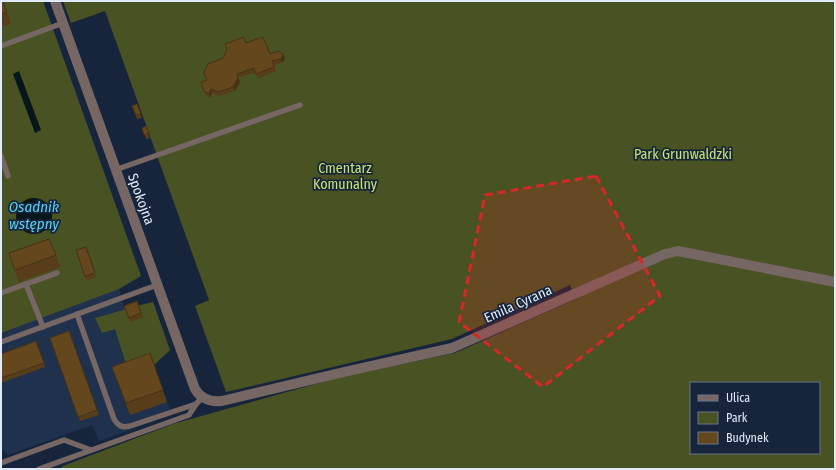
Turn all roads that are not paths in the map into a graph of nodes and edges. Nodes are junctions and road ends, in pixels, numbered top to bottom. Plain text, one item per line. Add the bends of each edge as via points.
1 (55, 1) edge
2 (63, 23) junction
3 (1, 46) edge
4 (300, 105) dead end
5 (1, 156) edge
6 (115, 170) junction
7 (8, 176) dead end
8 (57, 273) dead end
9 (835, 282) edge
10 (26, 284) junction
11 (157, 285) junction
12 (1, 293) edge
13 (77, 314) junction
14 (43, 327) junction
15 (1, 342) edge
16 (202, 400) junction
17 (91, 450) junction
18 (1, 463) edge
19 (45, 468) edge
20 (39, 469) edge

1 - 2 street, Spokojna
2 - 3 lane
2 - 6 street, Spokojna
4 - 6 lane
5 - 7 lane
6 - 11 street, Spokojna
8 - 10 lane
9 - 16 street, Emila Cyrana via 678,251 665,254 452,348 222,401
10 - 12 lane
10 - 14 lane
11 - 13 lane
11 - 16 street, Spokojna via 195,389
13 - 14 lane
13 - 16 lane via 114,419 119,425 130,426
14 - 15 lane
16 - 17 lane via 189,415
17 - 18 lane via 64,440
17 - 19 lane
19 - 20 lane

